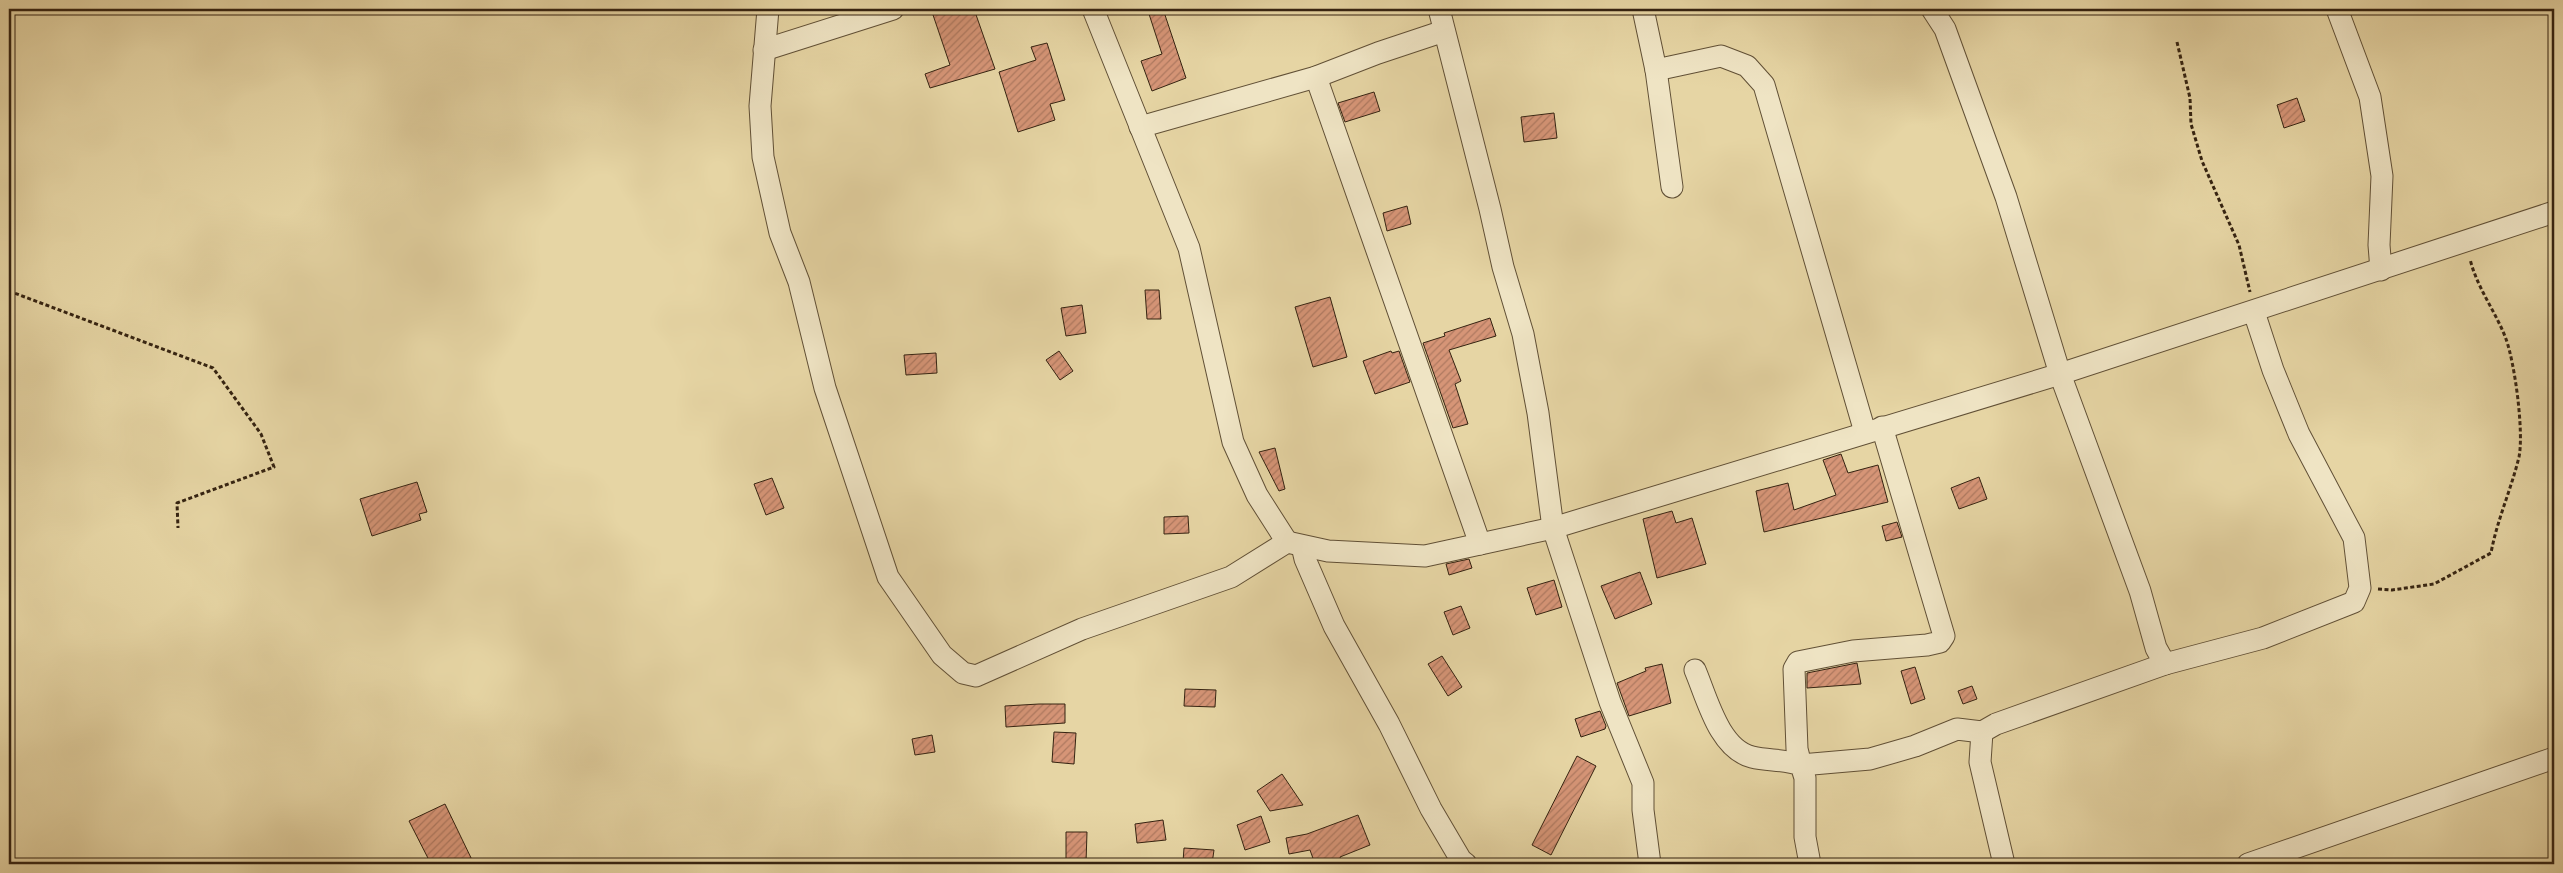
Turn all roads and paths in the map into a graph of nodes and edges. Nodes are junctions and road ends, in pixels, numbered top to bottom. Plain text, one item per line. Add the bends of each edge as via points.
1 (768, 9) edge
2 (893, 9) edge
3 (1093, 9) edge
4 (1439, 9) edge
5 (1643, 9) edge
6 (1932, 9) edge
7 (2337, 9) edge
8 (1444, 31) junction
9 (2177, 42) dead end
10 (764, 50) junction
11 (1656, 70) junction
12 (1316, 77) junction
13 (1140, 127) junction
14 (1672, 187) dead end
15 (2554, 212) edge
16 (2466, 242) junction
17 (2381, 270) junction
18 (9, 291) edge
19 (2254, 312) junction
20 (2060, 374) junction
21 (1873, 430) junction
22 (178, 528) dead end
23 (1553, 528) junction
24 (1295, 544) junction
25 (1480, 544) junction
26 (2360, 588) junction
27 (2165, 664) junction
28 (1695, 670) dead end
29 (1982, 732) junction
30 (2554, 758) edge
31 (1801, 764) junction
32 (1466, 864) edge
33 (1650, 864) edge
34 (1810, 864) edge
35 (2004, 864) edge
36 (2248, 864) edge

1 - 10 street
2 - 10 street
3 - 13 street
4 - 8 street
5 - 11 street
6 - 20 street via 1945,29 2006,197
7 - 17 street via 2370,96 2382,176
8 - 12 street
8 - 23 street via 1523,334 1538,413
9 - 19 path via 2202,161 2240,245
10 - 24 street via 760,106 763,157 780,233 799,282 825,388 888,577 942,655 963,673 976,676 1082,629 1231,577
11 - 14 street
11 - 21 street via 1721,56 1747,66 1764,85
12 - 13 street
12 - 25 street
13 - 24 street via 1189,248 1233,442 1257,495
15 - 16 street
16 - 17 street
16 - 26 path via 2474,274 2506,340 2521,419 2519,456 2496,526 2491,553 2434,584 2392,590
17 - 19 street
18 - 22 path via 213,368 261,434 274,467 177,503
19 - 20 street
19 - 26 street via 2299,434 2354,538
20 - 21 street
20 - 27 street via 2140,591 2156,648
21 - 23 street
21 - 31 street via 1944,636 1940,642 1927,645 1853,651 1798,662 1794,670 1797,749
23 - 25 street
23 - 33 street via 1610,702 1643,784
24 - 25 street via 1328,551 1424,556
24 - 32 street via 1305,559 1334,626 1389,724 1431,809
26 - 27 street via 2354,602 2262,638
27 - 29 street via 1996,724
28 - 31 street via 1724,738 1738,753
29 - 31 street via 1957,729 1915,746 1870,758
29 - 35 street via 1980,762
30 - 36 street
31 - 34 street via 1805,778 1804,837

